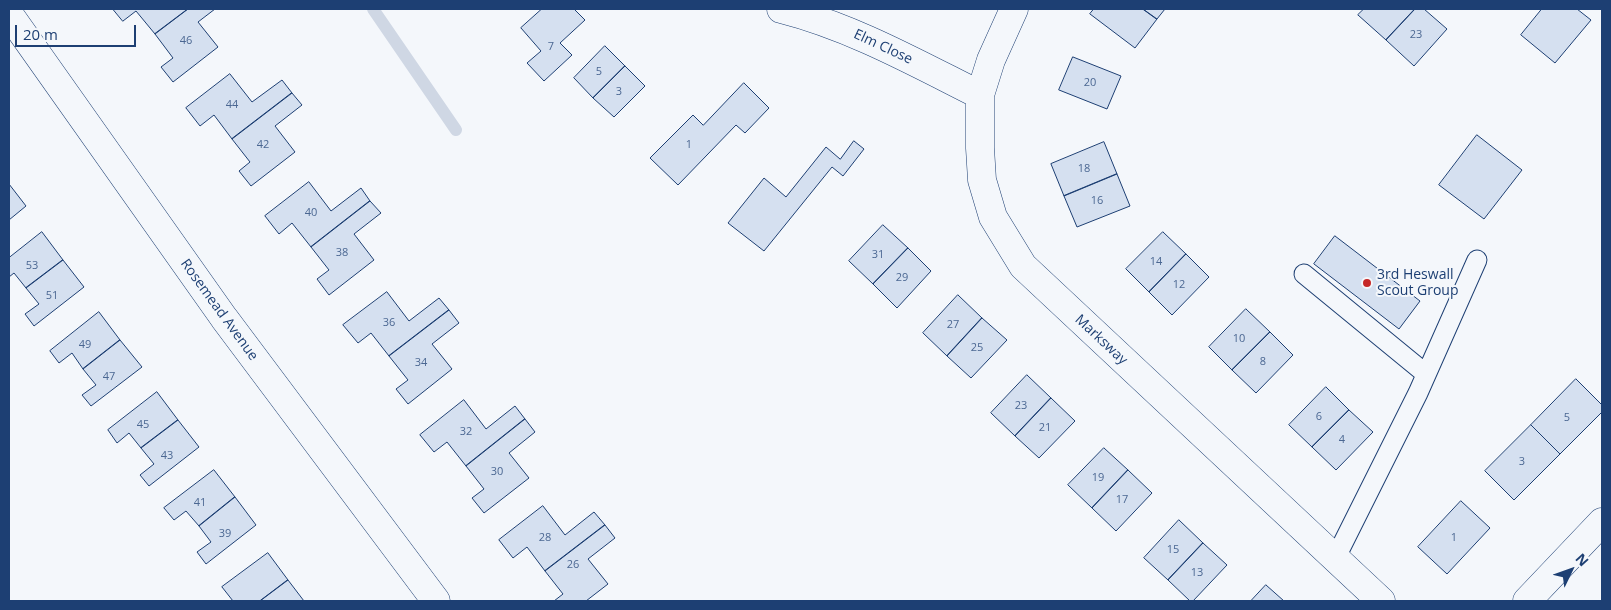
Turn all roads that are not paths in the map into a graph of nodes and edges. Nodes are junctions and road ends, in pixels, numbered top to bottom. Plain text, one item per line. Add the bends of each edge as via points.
1 (781, 9) edge
2 (1014, 9) edge
3 (9, 14) edge
4 (980, 95) junction
5 (1477, 260) dead end
6 (1304, 274) dead end
7 (1426, 374) junction
8 (1602, 522) edge
9 (1335, 559) junction
10 (436, 601) edge
11 (1381, 601) edge
12 (1527, 601) edge

1 - 4 street, Elm Close via 866,38
2 - 4 street, Marksway via 991,60
3 - 10 street, Rosemead Avenue via 224,318
4 - 9 street, Marksway via 982,180 993,217 1023,266
5 - 7 lane
6 - 7 lane
7 - 9 lane
8 - 12 street
9 - 11 street, Marksway

